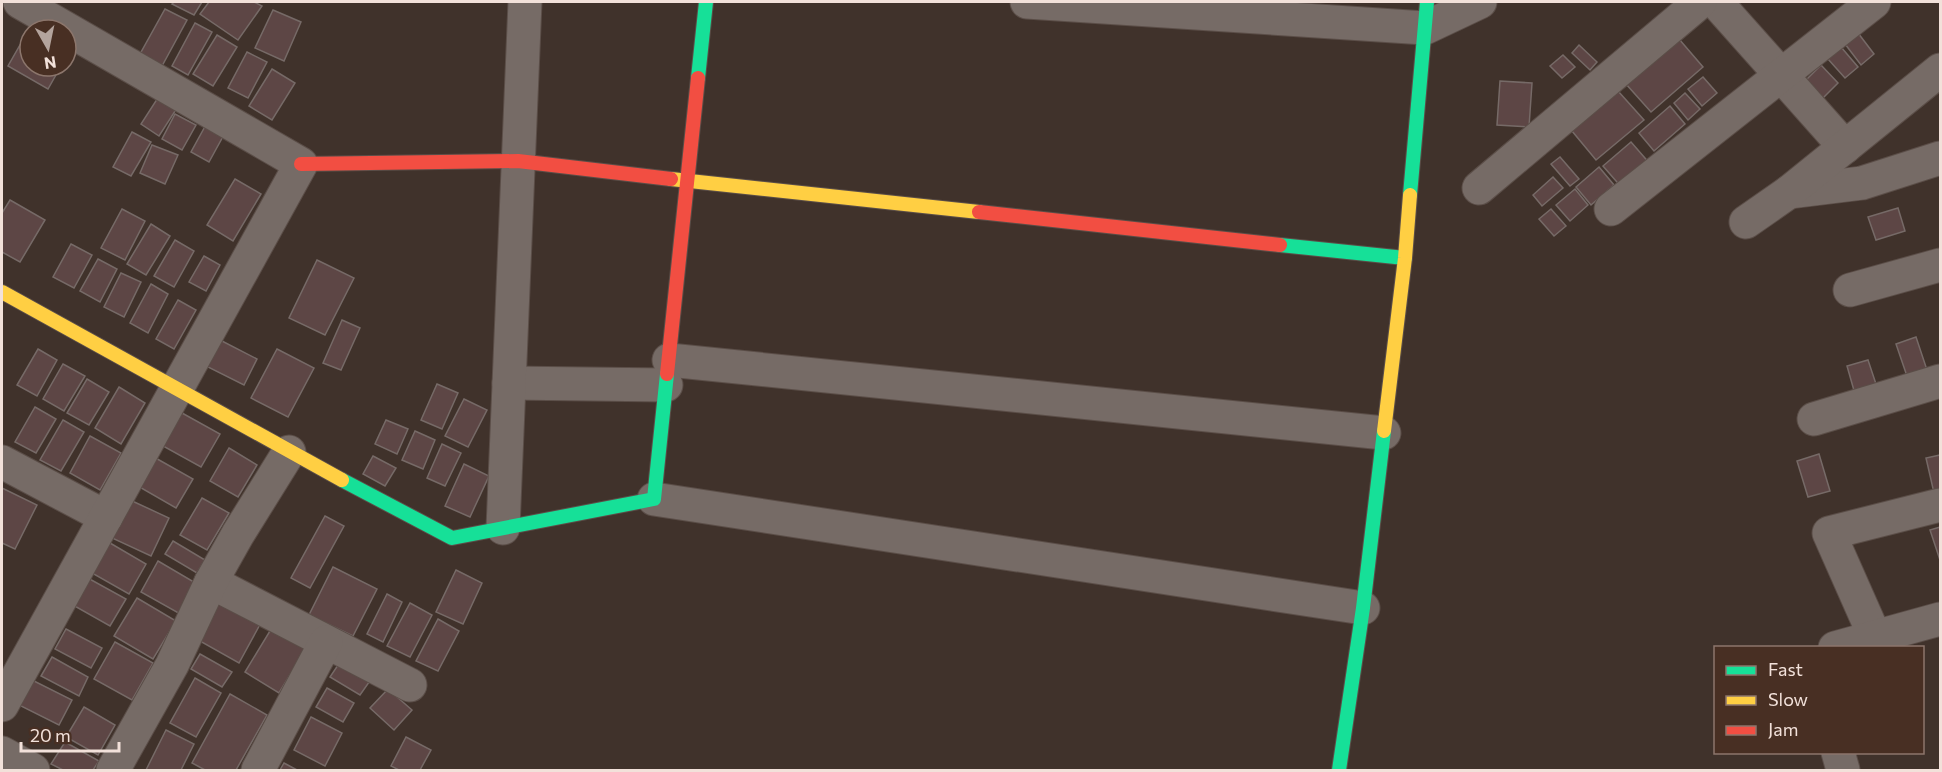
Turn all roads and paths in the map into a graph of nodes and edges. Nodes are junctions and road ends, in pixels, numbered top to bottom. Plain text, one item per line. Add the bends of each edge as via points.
1 (20, 2) edge
2 (525, 2) edge
3 (706, 2) edge
4 (1027, 2) edge
5 (1480, 2) edge
6 (1700, 2) edge
7 (1716, 2) edge
8 (1874, 2) edge
9 (1426, 15) edge
10 (1941, 70) edge
11 (1781, 75) junction
12 (1845, 147) junction
13 (1941, 158) edge
14 (518, 161) junction
15 (301, 164) junction
16 (687, 181) junction
17 (1479, 188) dead end
18 (1789, 192) junction
19 (1611, 209) dead end
20 (1746, 222) dead end
21 (1405, 258) junction
22 (1941, 265) edge
23 (1850, 290) dead end
24 (2, 292) edge
25 (667, 372) junction
26 (1941, 381) edge
27 (509, 383) junction
28 (177, 389) junction
29 (1814, 419) dead end
30 (1384, 433) junction
31 (289, 452) junction
32 (2, 462) edge
33 (654, 499) junction
34 (1941, 505) edge
35 (106, 518) junction
36 (503, 528) junction
37 (212, 582) junction
38 (1363, 608) junction
39 (1941, 618) edge
40 (1875, 637) junction
41 (326, 642) junction
42 (1842, 646) edge
43 (410, 685) dead end
44 (2, 705) edge
45 (2, 753) edge
46 (1838, 754) edge
47 (33, 771) edge
48 (113, 771) edge
49 (258, 771) edge
50 (1339, 771) edge
51 (1843, 771) edge

1 - 15 street
2 - 14 street
3 - 16 street
4 - 9 street
5 - 9 street
6 - 17 street
7 - 11 street
8 - 11 street
9 - 21 street
10 - 12 street
11 - 12 street
11 - 19 street
12 - 18 street
13 - 18 street via 1862,183
14 - 15 street
14 - 16 street
14 - 27 street
15 - 28 street
16 - 21 street
16 - 25 street
18 - 20 street
21 - 30 street
22 - 23 street
24 - 28 street
25 - 27 street
25 - 30 street
25 - 33 street
26 - 29 street
27 - 36 street
28 - 31 street
28 - 35 street
30 - 38 street
31 - 36 street via 452,538
31 - 37 street
32 - 35 street
33 - 36 street
33 - 38 street
34 - 40 street via 1829,533
35 - 44 street
37 - 41 street
37 - 48 street via 172,665
38 - 50 street
39 - 40 street
40 - 42 street
41 - 43 street
41 - 49 street
45 - 47 street
46 - 51 street

